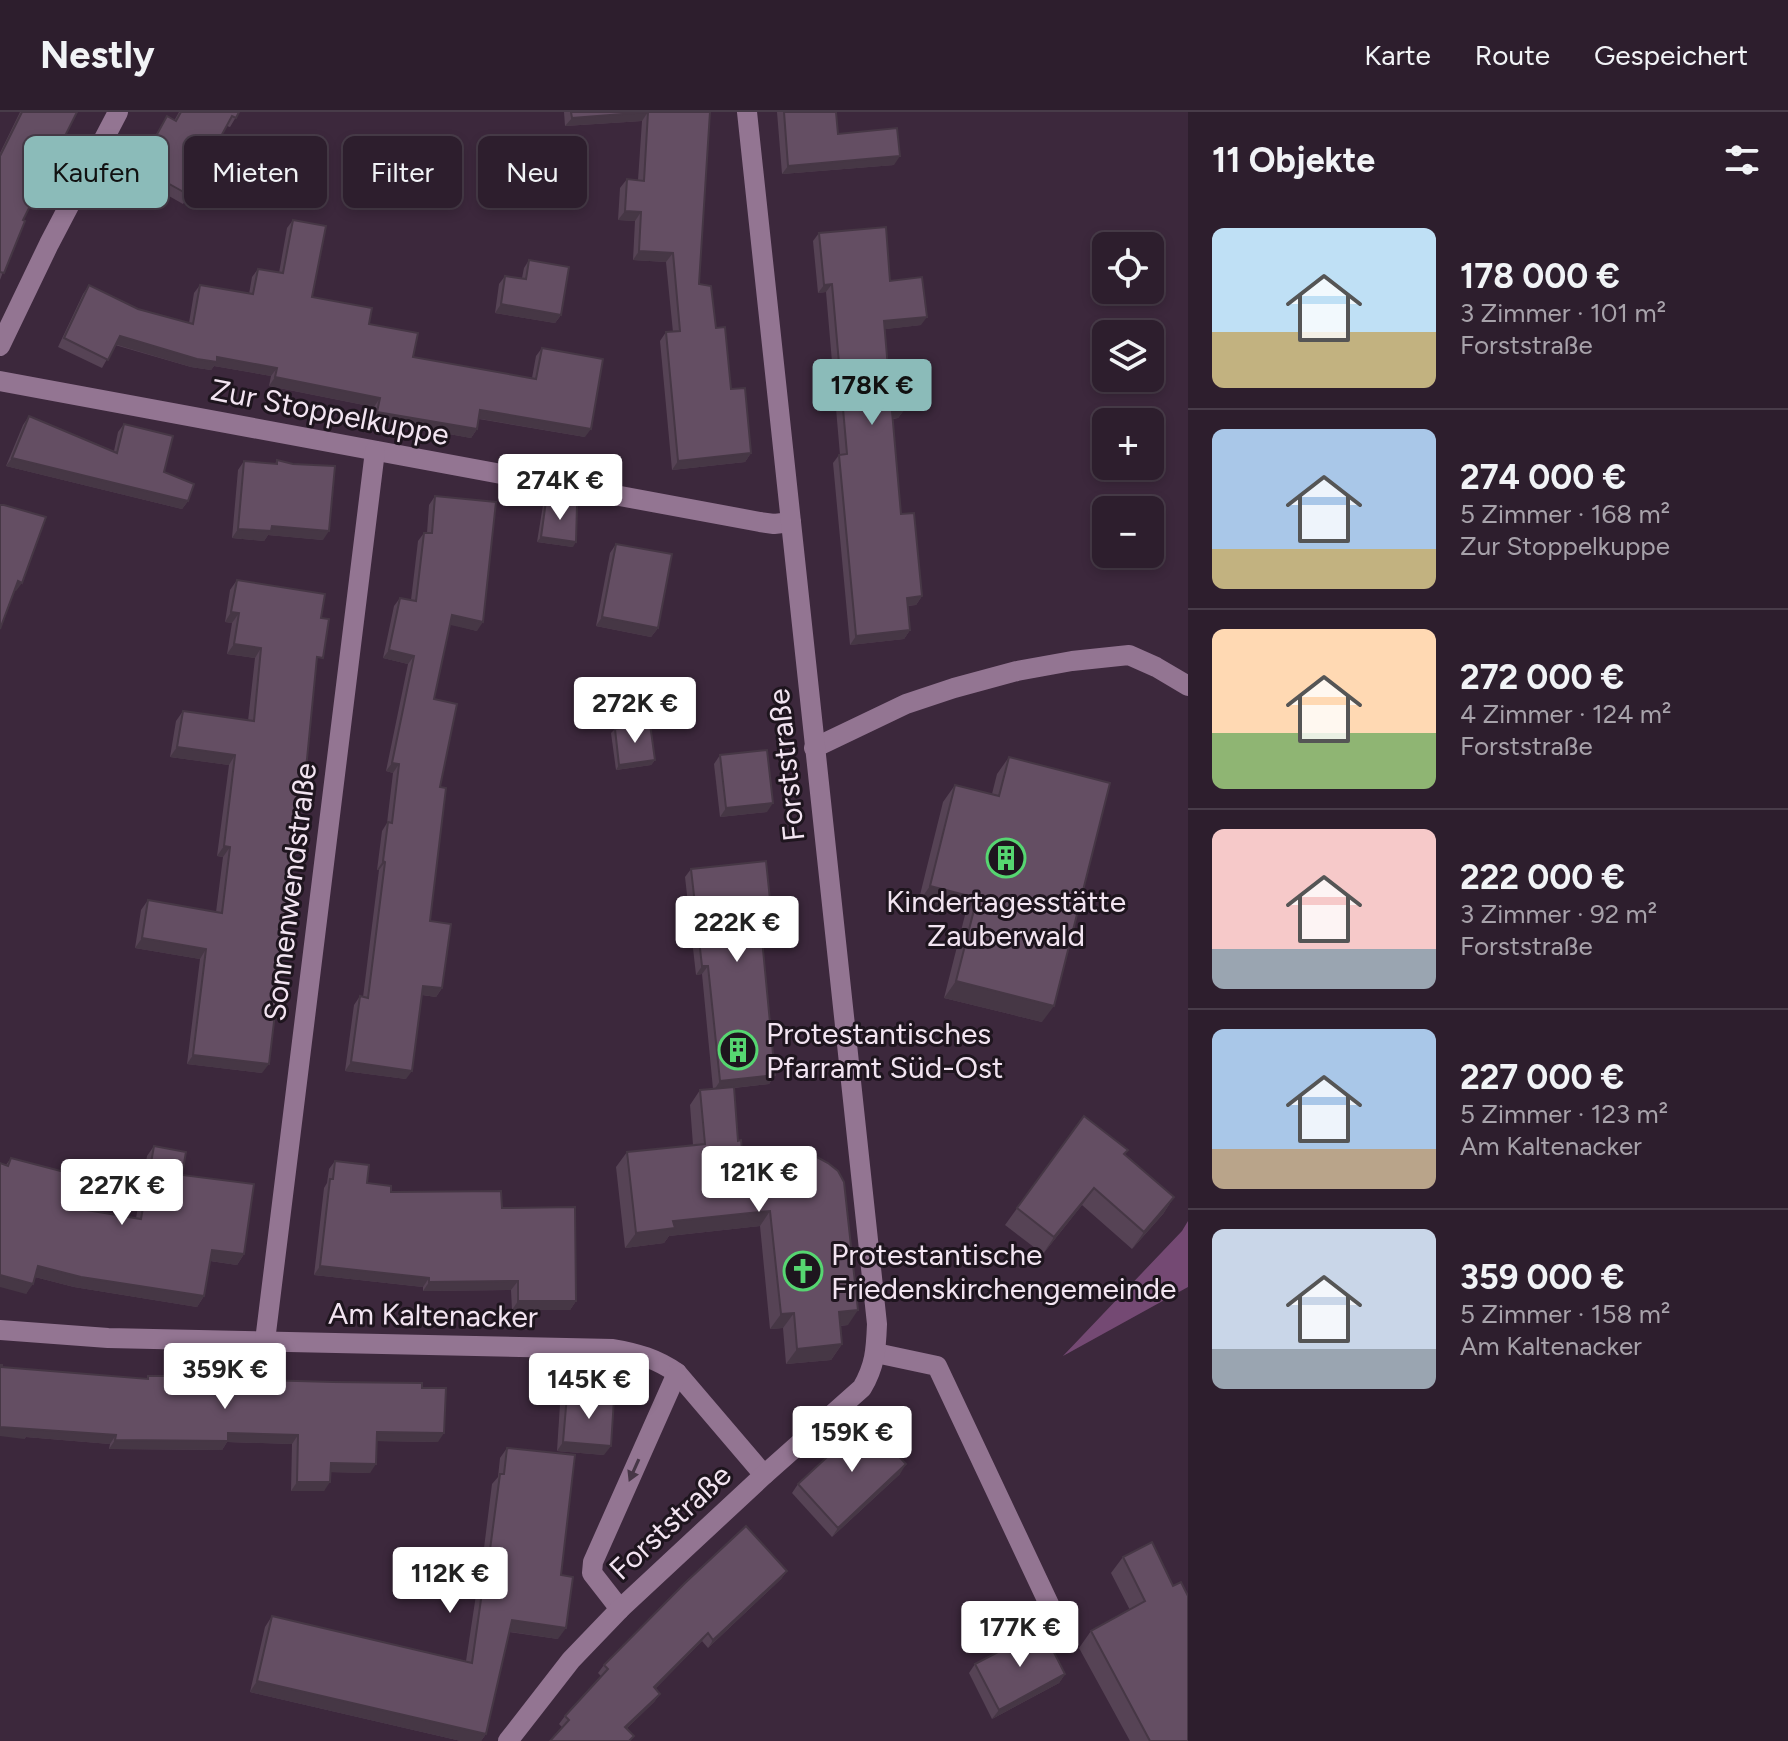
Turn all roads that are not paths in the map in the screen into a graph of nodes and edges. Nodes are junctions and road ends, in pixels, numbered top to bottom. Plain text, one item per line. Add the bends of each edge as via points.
1 (118, 112) edge
2 (747, 112) edge
3 (0, 346) edge
4 (0, 381) edge
5 (375, 451) junction
6 (791, 522) junction
7 (1188, 686) edge
8 (814, 748) junction
9 (0, 1330) edge
10 (265, 1341) junction
11 (876, 1353) junction
12 (677, 1373) junction
13 (764, 1475) junction
14 (620, 1609) junction
15 (1056, 1619) dead end
16 (508, 1741) edge

1 - 3 street
2 - 6 street, Forststraße
4 - 5 street, Zur Stoppelkuppe
5 - 6 street, Zur Stoppelkuppe via 760,522
5 - 10 street, Sonnenwendstraße
6 - 8 street, Forststraße
7 - 8 street via 1129,655 1072,661 1017,671 906,704
8 - 11 street, Forststraße
9 - 10 street, Am Kaltenacker
10 - 12 street, Am Kaltenacker via 613,1349 640,1354
11 - 13 street, Forststraße via 862,1388
11 - 15 street via 937,1366
12 - 13 street, Am Kaltenacker
12 -> 14 street via 593,1562 592,1573
13 - 14 street, Forststraße
14 - 16 street, Forststraße via 571,1660

